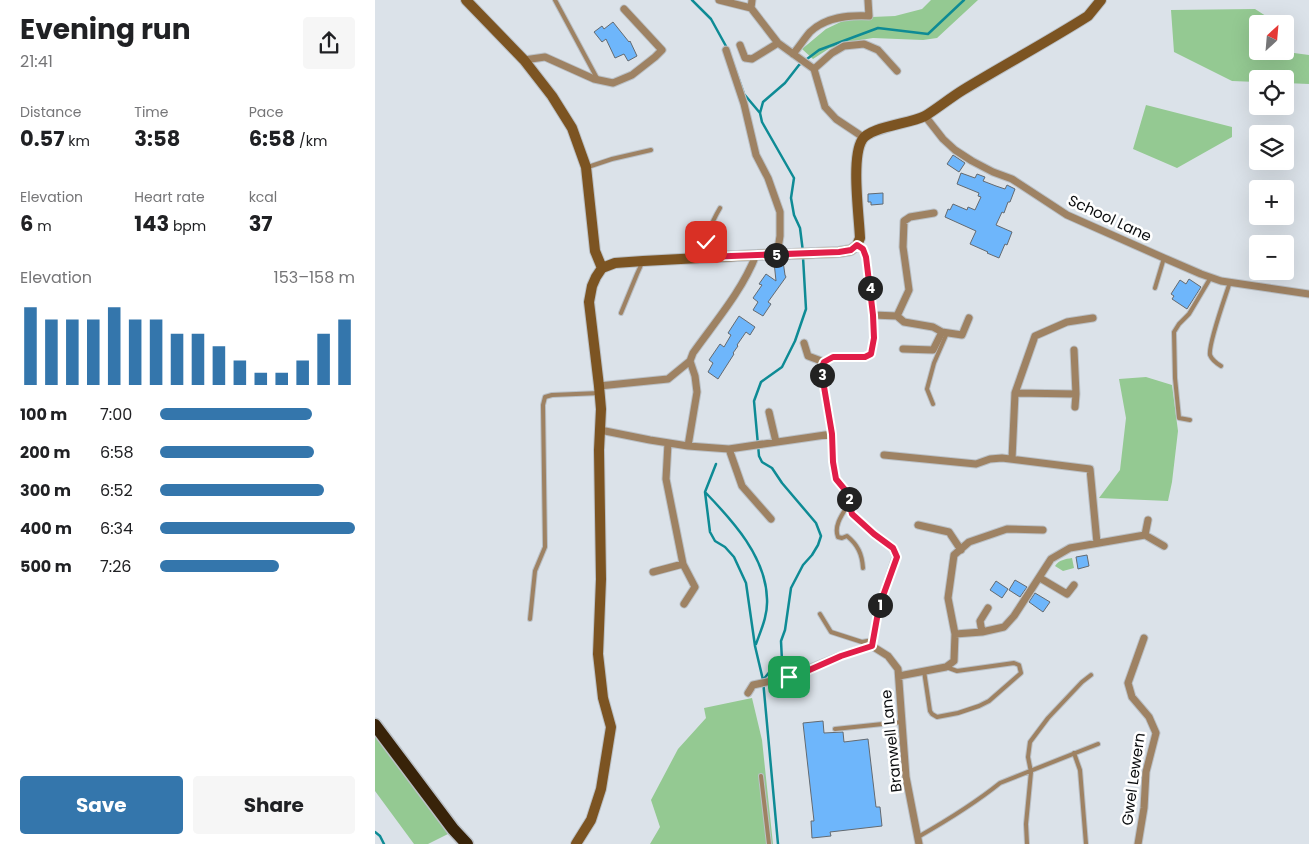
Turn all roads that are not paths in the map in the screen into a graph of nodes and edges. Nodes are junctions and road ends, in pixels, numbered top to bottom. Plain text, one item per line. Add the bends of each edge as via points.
1 (466, 0) edge
2 (555, 0) edge
3 (719, 0) edge
4 (738, 0) edge
5 (752, 0) edge
6 (868, 0) edge
7 (1101, 0) edge
8 (748, 7) junction
9 (625, 9) dead end
10 (778, 44) junction
11 (740, 45) dead end
12 (726, 50) dead end
13 (793, 54) junction
14 (524, 60) junction
15 (813, 68) junction
16 (897, 71) dead end
17 (598, 80) junction
18 (925, 116) junction
19 (863, 137) junction
20 (651, 150) dead end
21 (586, 167) junction
22 (720, 208) dead end
23 (934, 213) dead end
24 (857, 245) junction
25 (755, 254) junction
26 (777, 255) junction
27 (705, 257) junction
28 (1165, 258) junction
29 (643, 260) junction
30 (602, 268) junction
31 (1211, 277) junction
32 (1230, 282) junction
33 (1155, 288) dead end
34 (1309, 294) edge
35 (621, 314) dead end
36 (873, 315) junction
37 (897, 316) junction
38 (969, 318) dead end
39 (1093, 318) dead end
40 (944, 332) junction
41 (804, 343) dead end
42 (903, 349) dead end
43 (1074, 350) dead end
44 (690, 361) junction
45 (824, 362) junction
46 (1221, 366) dead end
47 (599, 390) junction
48 (1015, 393) junction
49 (1076, 394) junction
50 (933, 404) dead end
51 (1075, 406) dead end
52 (769, 412) dead end
53 (1190, 420) dead end
54 (600, 430) junction
55 (832, 434) junction
56 (668, 442) junction
57 (776, 442) junction
58 (688, 446) junction
59 (729, 449) junction
60 (884, 455) dead end
61 (1012, 459) junction
62 (849, 502) junction
63 (771, 519) dead end
64 (1148, 520) dead end
65 (918, 525) dead end
66 (1043, 530) dead end
67 (1145, 535) junction
68 (1097, 544) junction
69 (1164, 546) dead end
70 (961, 550) junction
71 (683, 564) junction
72 (863, 568) dead end
73 (653, 572) dead end
74 (1040, 578) junction
75 (1074, 585) dead end
76 (685, 604) dead end
77 (988, 608) dead end
78 (820, 614) dead end
79 (529, 619) dead end
80 (982, 632) junction
81 (955, 634) junction
82 (1144, 638) dead end
83 (872, 643) junction
84 (946, 667) junction
85 (924, 671) junction
86 (1091, 675) dead end
87 (899, 676) junction
88 (748, 693) dead end
89 (902, 722) junction
90 (375, 725) edge
91 (835, 729) dead end
92 (1097, 744) dead end
93 (1074, 753) junction
94 (1031, 772) junction
95 (761, 776) dead end
96 (919, 840) edge
97 (467, 844) edge
98 (576, 844) edge
99 (769, 844) edge
100 (1027, 844) edge
101 (1086, 844) edge
102 (1138, 844) edge

1 - 14 main road
2 - 17 lane
3 - 8 street
4 - 8 street
5 - 8 street
6 - 13 street via 869,16 850,15 830,20 812,31
7 - 18 main road via 1088,16
8 - 10 street
9 - 17 street via 662,50 632,75 613,83
10 - 11 street via 752,59 745,58
10 - 13 street
12 - 26 street via 745,104 757,155 780,212
13 - 15 street
14 - 17 street via 545,57
14 - 21 main road via 553,96 572,128
15 - 16 street via 844,46 864,44 878,50
15 - 19 street via 825,107 836,119
18 - 19 main road via 872,131
18 - 28 street, School Lane via 943,139 972,162 1027,187 1067,215
19 - 24 main road via 857,148 860,238
20 - 21 lane
21 - 30 main road via 595,251
22 - 27 lane via 711,225
23 - 37 street via 910,217 905,221 903,247 909,290
24 - 26 main road via 839,252
24 - 36 street via 866,257
25 - 26 main road
25 - 27 main road
25 - 44 street via 750,269
27 - 29 main road
28 - 31 street, School Lane
28 - 33 lane
29 - 30 main road
29 - 35 lane
30 - 47 main road via 592,286 589,302
31 - 32 street, School Lane
31 - 53 lane via 1175,332 1179,418
32 - 34 street, School Lane
32 - 46 lane via 1210,352
36 - 37 street
36 - 45 street via 871,354 865,357 833,357
37 - 40 street via 904,322
38 - 40 street via 962,335
39 - 48 street via 1067,322 1035,336
40 - 42 street via 933,350
40 - 50 lane via 927,390
41 - 45 street via 808,356
43 - 49 street
44 - 47 street via 668,379
44 - 58 street via 697,392
45 - 55 street via 821,369
47 - 54 main road
47 - 79 lane via 545,397 545,547 535,571
48 - 49 street
48 - 61 street
49 - 51 street
52 - 57 street
54 - 56 street
54 - 98 main road via 598,654 603,698 611,727 601,789 591,820
55 - 57 street
55 - 62 street via 836,479 846,491
56 - 58 street
56 - 71 street via 666,478
57 - 59 street
58 - 59 street
59 - 63 street via 741,486
60 - 61 street via 976,464 990,459
61 - 68 street via 1090,469
62 - 72 lane via 836,534 851,539 860,551
62 - 83 street via 852,514 893,548 897,557 879,607
64 - 67 street
65 - 70 street via 949,532
66 - 70 street via 1007,529 969,542
67 - 68 street
67 - 69 street
68 - 74 street via 1070,548 1051,559
70 - 81 street via 954,555 948,598
71 - 73 street
71 - 76 street via 695,587
74 - 75 street via 1067,594
74 - 80 street via 1004,626
77 - 80 street via 980,621
78 - 83 lane via 831,632
80 - 81 street
81 - 84 street via 954,661
82 - 102 street, Gwel Lewern via 1128,683 1132,697 1149,717 1156,733 1146,772
83 - 87 street, Branwell Lane via 888,656
83 - 88 street via 798,674 753,685
84 - 85 street
84 - 85 lane via 957,671 1014,662 1019,665 1021,673 989,701 957,714 937,717 930,711
85 - 87 street
86 - 94 lane via 1030,742
87 - 89 street, Branwell Lane
89 - 91 lane
89 - 96 street, Branwell Lane via 906,777
90 - 97 highway
92 - 93 lane
93 - 94 lane
93 - 101 lane via 1080,770
94 - 96 lane via 1000,783
94 - 100 lane
95 - 99 lane

